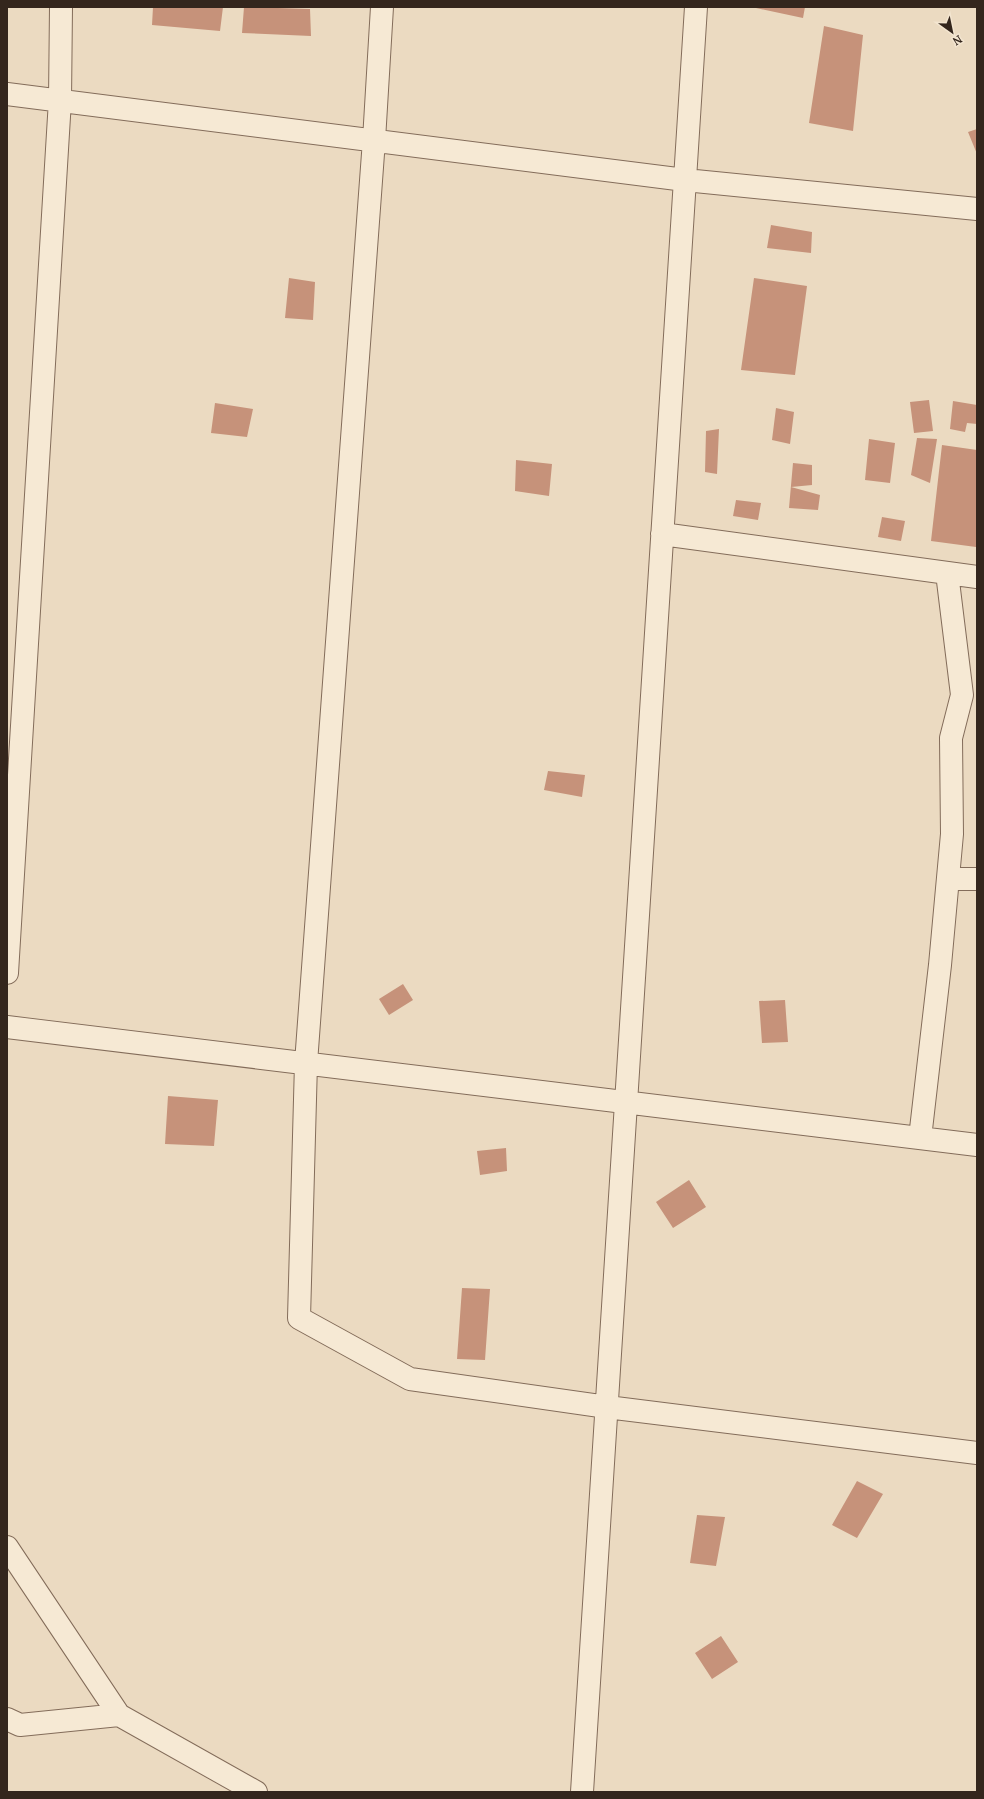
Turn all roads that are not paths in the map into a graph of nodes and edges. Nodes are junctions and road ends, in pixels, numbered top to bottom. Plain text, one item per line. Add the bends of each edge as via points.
1 (61, 7) edge
2 (382, 7) edge
3 (696, 7) edge
4 (7, 94) edge
5 (60, 100) junction
6 (374, 140) junction
7 (685, 180) junction
8 (977, 209) edge
9 (662, 534) junction
10 (947, 573) junction
11 (977, 577) edge
12 (15, 699) edge
13 (948, 878) junction
14 (977, 879) edge
15 (7, 974) edge
16 (7, 1027) edge
17 (306, 1063) junction
18 (626, 1102) junction
19 (920, 1138) junction
20 (977, 1145) edge
21 (606, 1407) junction
22 (977, 1453) edge
23 (7, 1547) edge
24 (119, 1715) junction
25 (7, 1719) edge
26 (256, 1792) edge
27 (582, 1792) edge

1 - 5 street
2 - 6 street
3 - 7 street
4 - 5 street
5 - 6 street
5 - 12 street
6 - 7 street
6 - 17 street
7 - 8 street
7 - 9 street
9 - 10 street
9 - 18 street
10 - 11 street
10 - 13 street via 962,695 951,738 952,834
12 - 15 street
13 - 14 street
13 - 19 street
16 - 17 street
17 - 18 street
17 - 21 street via 299,1318 410,1379
18 - 19 street
18 - 21 street
19 - 20 street
21 - 22 street
21 - 27 street
23 - 24 street
24 - 25 street via 20,1725
24 - 26 street

